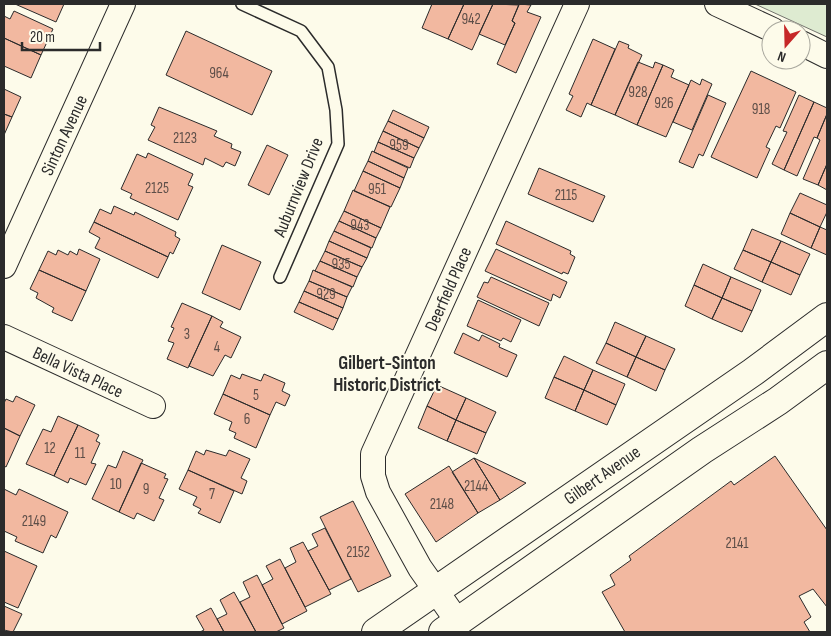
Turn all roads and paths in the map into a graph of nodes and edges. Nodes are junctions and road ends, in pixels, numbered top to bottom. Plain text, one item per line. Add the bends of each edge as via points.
1 (124, 4) edge
2 (242, 4) edge
3 (577, 4) edge
4 (717, 4) edge
5 (761, 24) edge
6 (811, 48) edge
7 (827, 56) edge
8 (4, 266) edge
9 (280, 277) dead end
10 (827, 317) edge
11 (4, 337) edge
12 (827, 365) edge
13 (153, 406) dead end
14 (435, 590) junction
15 (450, 627) edge
16 (376, 632) edge

1 - 8 street, Sinton Avenue
2 - 9 lane, Auburnview Drive via 301,31 328,67 336,110 338,144
3 - 14 street, Deerfield Place via 373,454 372,476 378,492
4 - 5 street
6 - 7 street
10 - 14 main road, Gilbert Avenue via 753,372
11 - 13 street, Bella Vista Place
12 - 15 main road, Gilbert Avenue
14 - 15 street, Deerfield Place
14 - 16 main road, Gilbert Avenue

